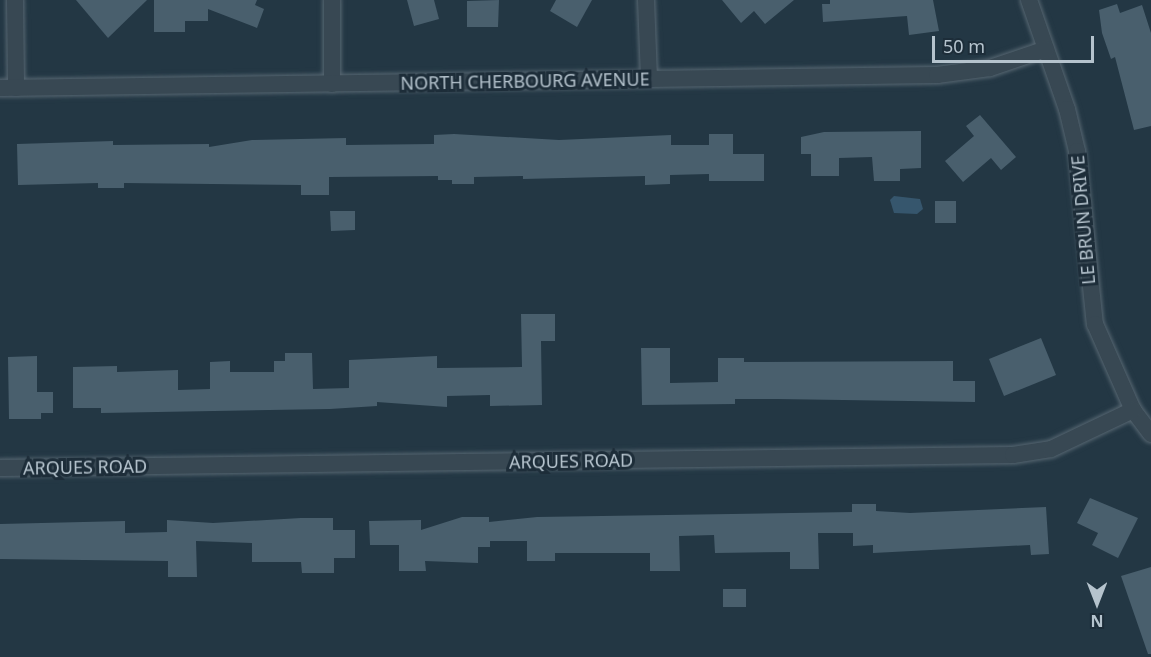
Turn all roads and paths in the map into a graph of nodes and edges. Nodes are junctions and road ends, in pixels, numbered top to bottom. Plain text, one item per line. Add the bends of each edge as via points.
1 (15, 0) edge
2 (332, 0) edge
3 (646, 0) edge
4 (1029, 0) edge
5 (1046, 49) junction
6 (649, 79) junction
7 (332, 84) junction
8 (8, 88) edge
9 (1133, 410) junction
10 (1151, 434) edge
11 (0, 468) edge

1 - 8 street
2 - 7 street
3 - 6 street
4 - 5 street, LE BRUN DRIVE
5 - 6 street, NORTH CHERBOURG AVENUE via 990,68 938,75
5 - 9 street, LE BRUN DRIVE via 1077,151 1095,324
6 - 7 street, NORTH CHERBOURG AVENUE
7 - 8 street, NORTH CHERBOURG AVENUE
9 - 10 street, LE BRUN DRIVE
9 - 11 street, ARQUES ROAD via 1051,449 1013,455

